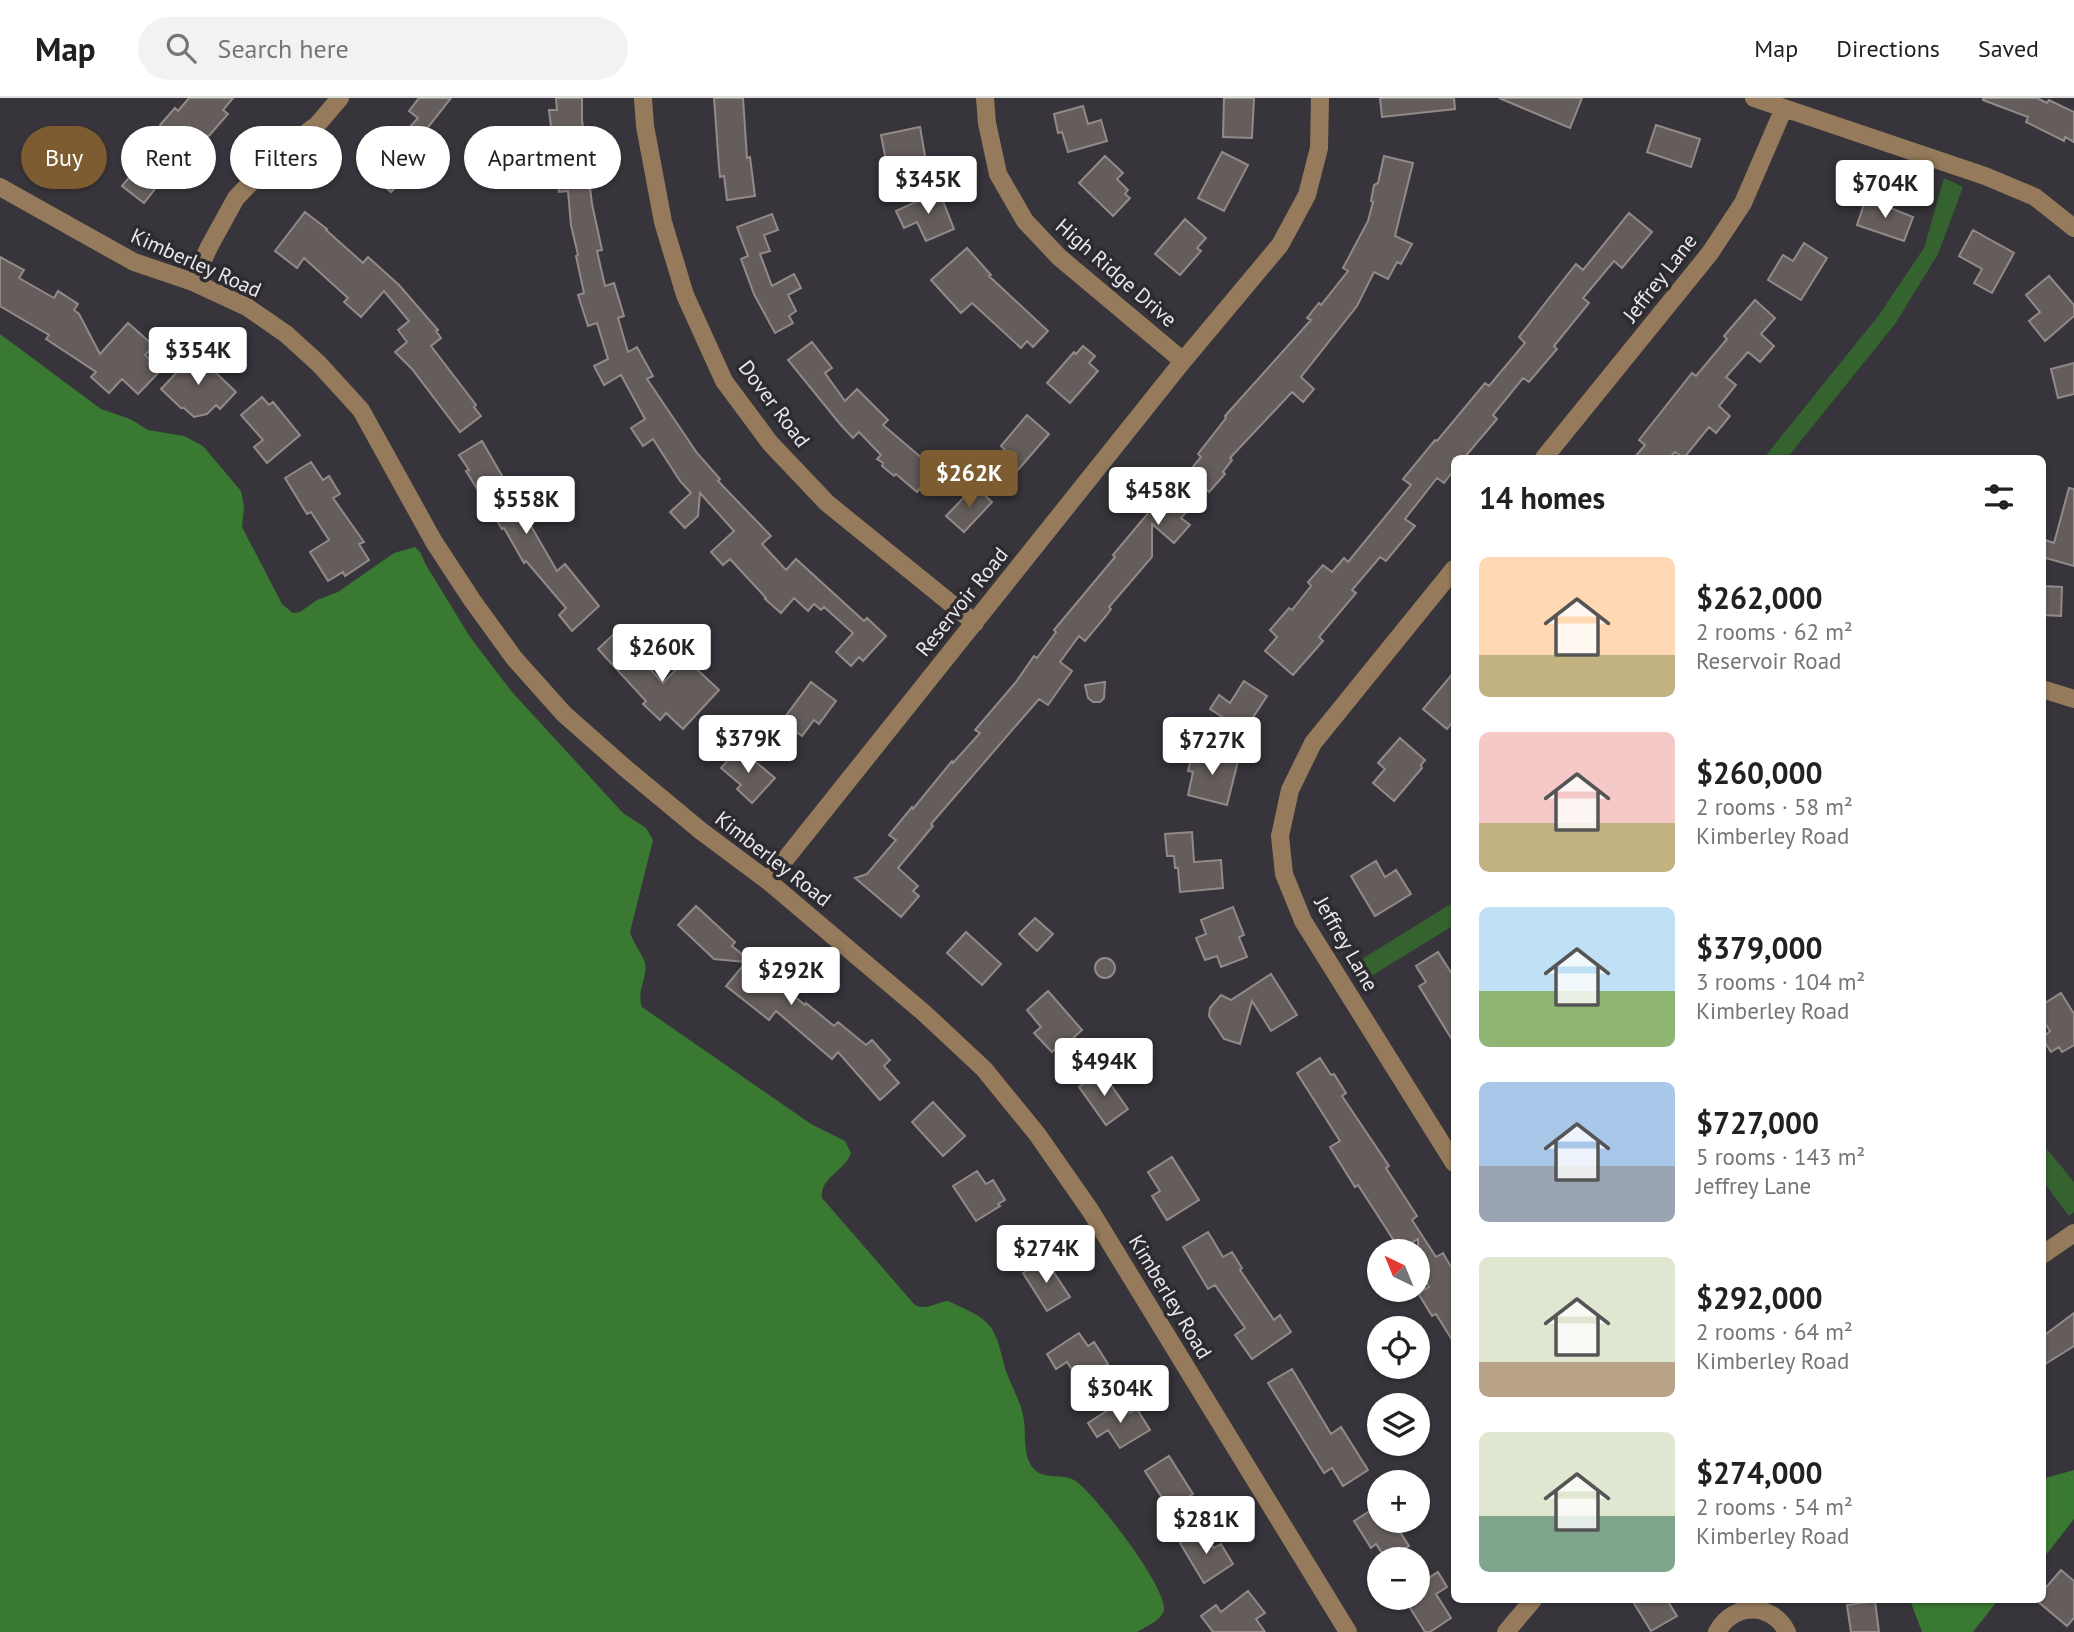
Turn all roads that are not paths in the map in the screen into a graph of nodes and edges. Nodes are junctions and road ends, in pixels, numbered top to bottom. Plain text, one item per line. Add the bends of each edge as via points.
1 (340, 98) edge
2 (643, 98) edge
3 (985, 98) edge
4 (1320, 98) edge
5 (1754, 98) edge
6 (1784, 108) junction
7 (0, 187) edge
8 (2074, 228) edge
9 (193, 282) junction
10 (1184, 361) junction
11 (1546, 455) edge
12 (1451, 573) edge
13 (975, 623) junction
14 (2046, 690) edge
15 (2074, 699) edge
16 (768, 881) junction
17 (1451, 1158) edge
18 (2074, 1233) edge
19 (2046, 1252) edge
20 (1530, 1603) edge
21 (1726, 1607) edge
22 (1348, 1632) edge
23 (1506, 1632) edge
24 (1717, 1632) edge
25 (1787, 1632) edge

1 - 9 street via 317,125 277,155 236,198
2 - 13 street, Dover Road via 663,222 685,295 724,381 770,443 827,503
3 - 10 street, High Ridge Drive via 998,174 1025,221 1059,257
4 - 10 street, Reservoir Road via 1319,148 1307,195 1280,245
5 - 6 street
6 - 8 street via 1985,176 2035,197
6 - 11 street, Jeffrey Lane via 1743,203 1710,253
7 - 9 street, Kimberley Road via 134,262
9 - 16 street, Kimberley Road via 247,307 319,364 361,410 434,542 514,657 564,714 624,767
10 - 13 street, Reservoir Road
12 - 17 street, Jeffrey Lane via 1313,743 1290,790 1280,836 1284,874 1303,921
13 - 16 street, Reservoir Road
14 - 15 street
16 - 22 street, Kimberley Road via 984,1069 1037,1134 1090,1210
18 - 19 street
20 - 23 street
21 - 24 street
21 - 25 street via 1768,1612

